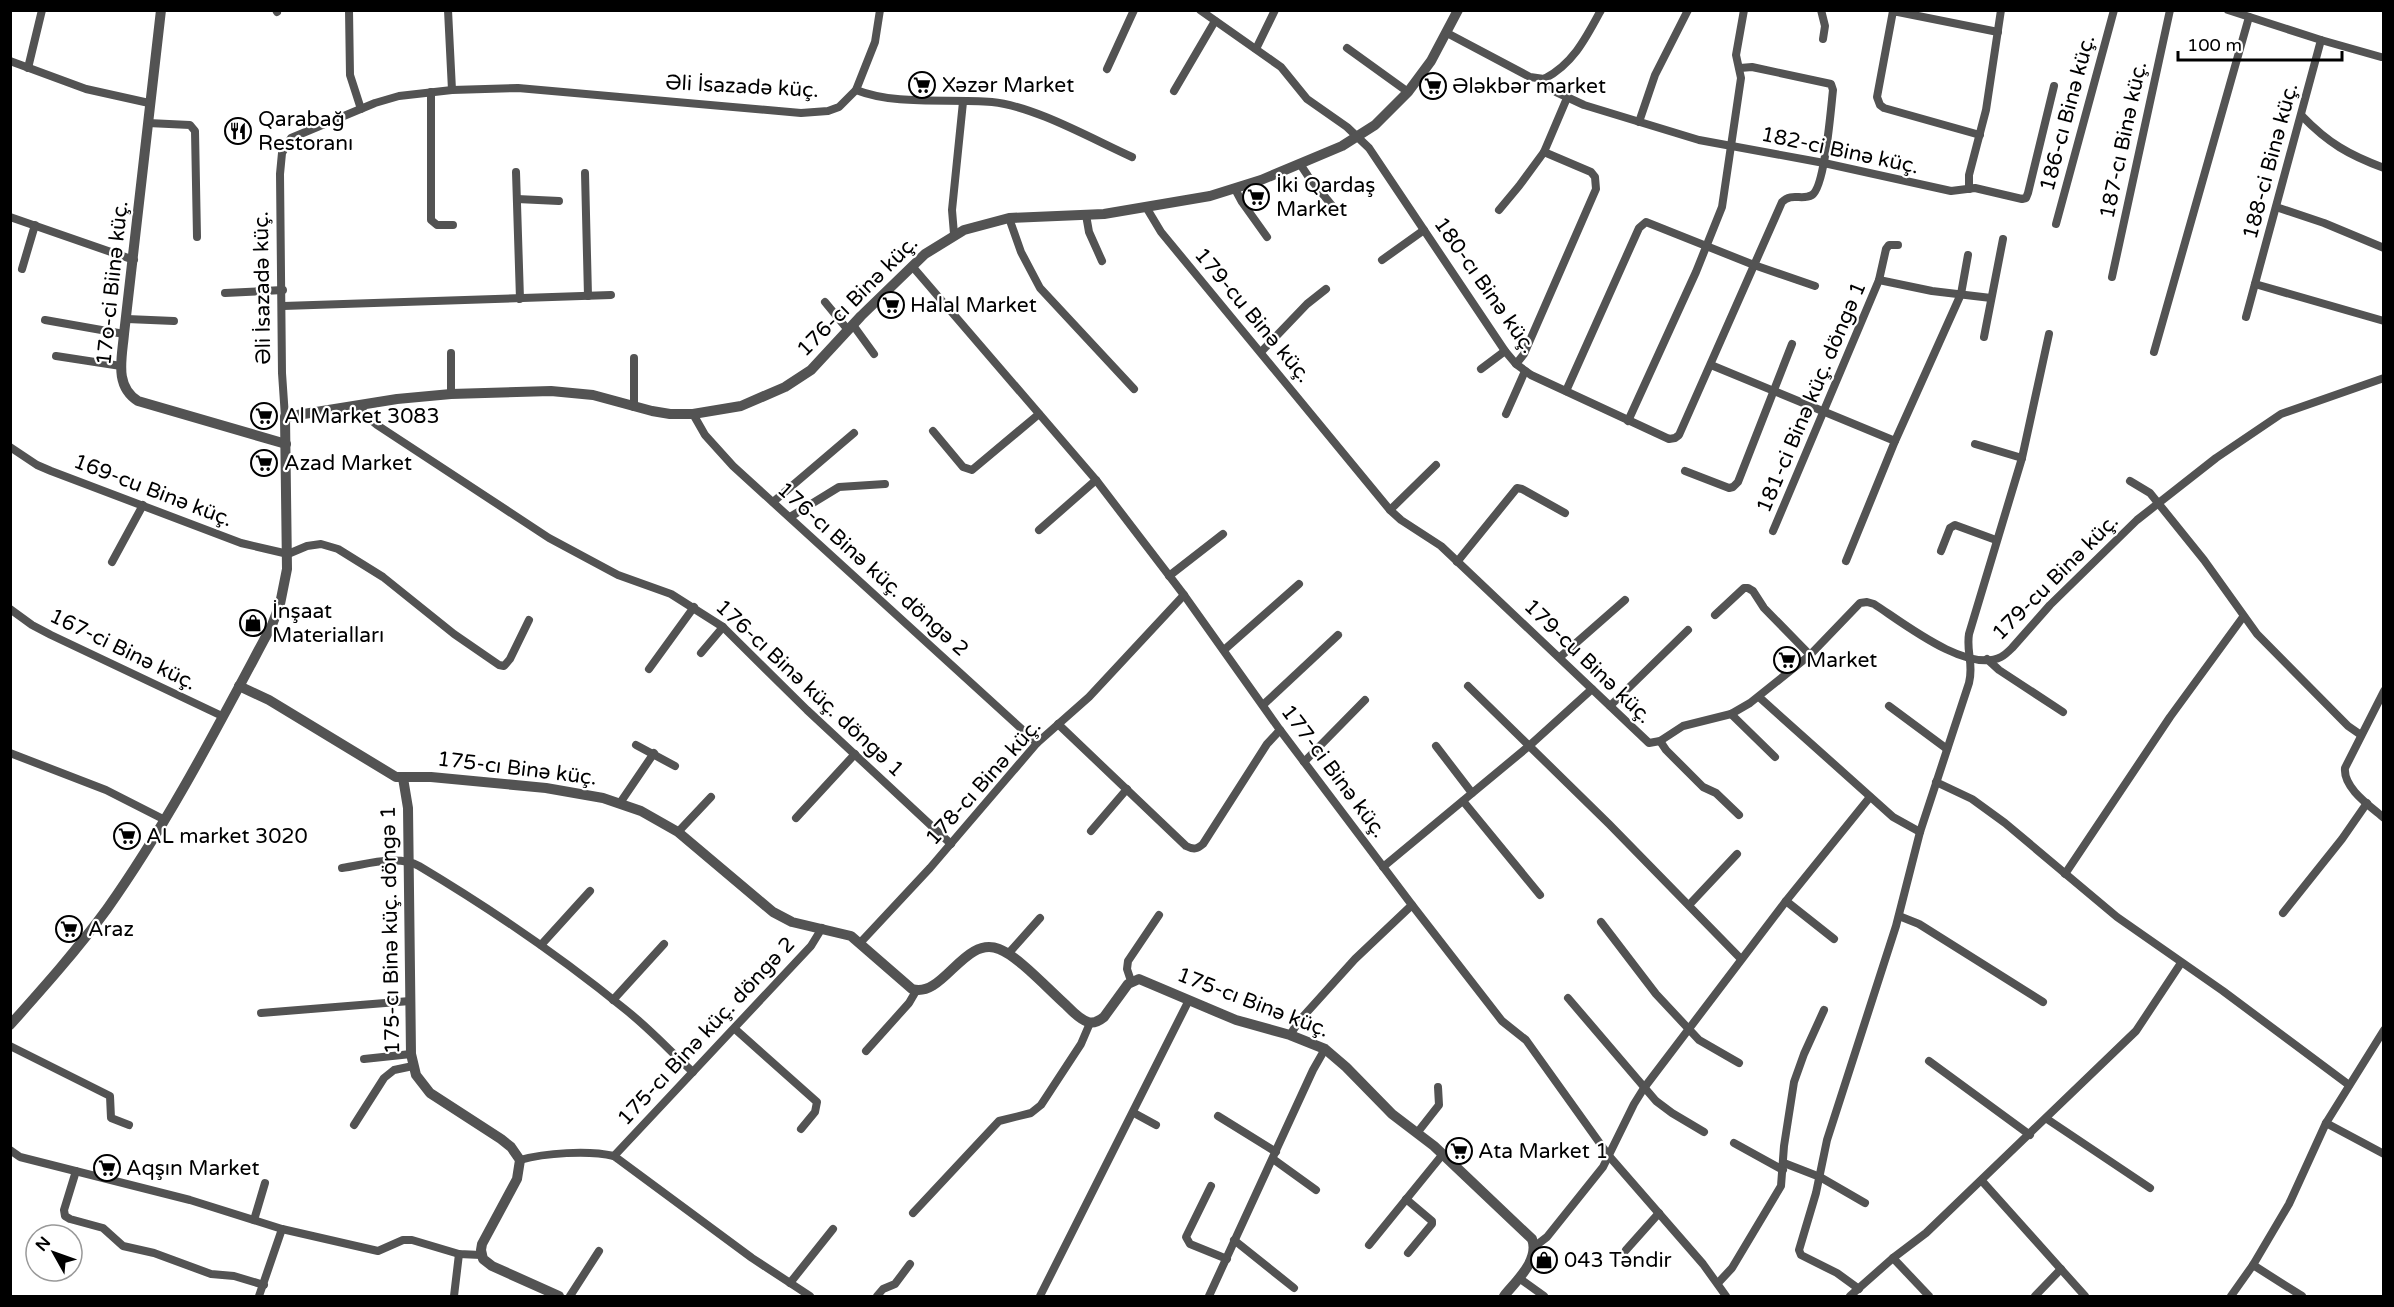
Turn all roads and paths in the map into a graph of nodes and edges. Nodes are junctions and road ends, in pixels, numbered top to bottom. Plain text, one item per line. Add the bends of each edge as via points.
1 (42, 10) edge
2 (161, 10) edge
3 (349, 10) edge
4 (448, 10) edge
5 (880, 10) edge
6 (1134, 10) edge
7 (1200, 10) edge
8 (1275, 10) edge
9 (1601, 10) edge
10 (1688, 10) edge
11 (1744, 10) edge
12 (1821, 10) edge
13 (1893, 10) edge
14 (2001, 10) edge
15 (2114, 10) edge
16 (2169, 10) edge
17 (2228, 10) edge
18 (1457, 11) edge
19 (2249, 17) junction
20 (1215, 21) junction
21 (1998, 32) junction
22 (1447, 33) junction
23 (1822, 39) dead end
24 (2321, 40) junction
25 (1347, 48) dead end
26 (1256, 49) junction
27 (2381, 57) dead end
28 (10, 61) edge
29 (28, 68) junction
30 (1740, 68) junction
31 (1107, 69) dead end
32 (1544, 79) junction
33 (2054, 86) dead end
34 (452, 90) junction
35 (856, 90) junction
36 (1174, 91) dead end
37 (431, 92) junction
38 (1408, 92) junction
39 (1567, 98) junction
40 (963, 102) junction
41 (149, 103) junction
42 (361, 108) junction
43 (2302, 116) junction
44 (1639, 122) junction
45 (148, 123) junction
46 (1980, 135) junction
47 (1359, 136) junction
48 (1731, 146) junction
49 (1544, 152) junction
50 (1132, 157) dead end
51 (1824, 163) junction
52 (1300, 164) junction
53 (2384, 168) edge
54 (516, 172) dead end
55 (585, 173) dead end
56 (1235, 189) junction
57 (1969, 189) junction
58 (517, 199) junction
59 (559, 201) dead end
60 (1146, 207) junction
61 (2276, 207) junction
62 (1334, 208) dead end
63 (1499, 210) dead end
64 (1086, 215) junction
65 (10, 217) edge
66 (1009, 218) junction
67 (2056, 224) dead end
68 (35, 225) junction
69 (453, 225) dead end
70 (1424, 230) junction
71 (954, 234) junction
72 (197, 237) dead end
73 (1267, 237) dead end
74 (2003, 239) dead end
75 (1898, 244) dead end
76 (1707, 246) junction
77 (2384, 248) edge
78 (1968, 255) dead end
79 (134, 260) junction
80 (1382, 260) dead end
81 (1102, 261) dead end
82 (1754, 265) junction
83 (912, 266) junction
84 (22, 269) dead end
85 (2112, 277) dead end
86 (1880, 280) junction
87 (2255, 284) junction
88 (1815, 286) dead end
89 (1326, 289) dead end
90 (283, 290) junction
91 (225, 293) dead end
92 (1961, 294) junction
93 (588, 296) junction
94 (611, 296) dead end
95 (520, 298) junction
96 (1991, 298) junction
97 (825, 302) dead end
98 (283, 306) junction
99 (2246, 317) dead end
100 (127, 318) junction
101 (45, 320) dead end
102 (174, 321) dead end
103 (2384, 321) edge
104 (851, 327) junction
105 (124, 334) junction
106 (2049, 334) dead end
107 (1984, 337) dead end
108 (1792, 344) dead end
109 (1505, 351) junction
110 (1261, 352) junction
111 (2154, 352) dead end
112 (451, 353) dead end
113 (874, 354) dead end
114 (56, 356) dead end
115 (634, 358) dead end
116 (1516, 364) junction
117 (1711, 365) junction
118 (121, 366) junction
119 (1481, 369) dead end
120 (1525, 371) junction
121 (2384, 378) edge
122 (1134, 389) dead end
123 (1566, 391) junction
124 (1773, 391) junction
125 (451, 394) junction
126 (359, 405) junction
127 (634, 407) junction
128 (1823, 412) junction
129 (693, 414) junction
130 (1039, 414) junction
131 (1506, 414) dead end
132 (285, 417) junction
133 (1628, 421) junction
134 (933, 431) dead end
135 (854, 433) dead end
136 (1895, 441) junction
137 (286, 444) junction
138 (1976, 444) dead end
139 (10, 447) edge
140 (2022, 458) junction
141 (1436, 465) dead end
142 (1685, 471) dead end
143 (1096, 480) junction
144 (2130, 481) dead end
145 (885, 484) dead end
146 (773, 502) junction
147 (2158, 503) junction
148 (143, 505) junction
149 (1390, 510) junction
150 (1565, 513) dead end
151 (790, 517) junction
152 (1039, 530) dead end
153 (1773, 531) dead end
154 (1223, 534) dead end
155 (1996, 540) junction
156 (1941, 551) dead end
157 (288, 554) junction
158 (1846, 561) dead end
159 (112, 562) dead end
160 (1457, 562) junction
161 (1169, 576) junction
162 (1299, 584) dead end
163 (1184, 595) junction
164 (1625, 600) dead end
165 (694, 607) junction
166 (10, 609) edge
167 (1715, 615) dead end
168 (2243, 617) junction
169 (529, 620) dead end
170 (723, 627) junction
171 (1688, 630) dead end
172 (1338, 635) dead end
173 (1224, 650) junction
174 (701, 653) dead end
175 (1810, 655) junction
176 (1560, 657) junction
177 (1970, 658) junction
178 (1987, 659) junction
179 (649, 669) dead end
180 (239, 686) junction
181 (1468, 686) dead end
182 (1592, 689) junction
183 (2384, 691) edge
184 (1759, 697) junction
185 (1365, 700) dead end
186 (1263, 705) junction
187 (1610, 706) junction
188 (1889, 706) dead end
189 (2063, 712) dead end
190 (1731, 714) junction
191 (222, 716) junction
192 (1058, 724) junction
193 (1280, 730) junction
194 (2361, 735) junction
195 (1660, 741) junction
196 (1037, 743) junction
197 (636, 745) dead end
198 (1436, 746) dead end
199 (1530, 746) junction
200 (1947, 749) junction
201 (10, 753) edge
202 (654, 753) junction
203 (855, 754) junction
204 (1775, 757) dead end
205 (1304, 762) junction
206 (675, 766) dead end
207 (403, 778) junction
208 (1936, 782) junction
209 (1126, 789) junction
210 (1472, 793) junction
211 (711, 797) dead end
212 (1870, 797) junction
213 (1463, 801) junction
214 (620, 803) junction
215 (2367, 803) junction
216 (1739, 815) dead end
217 (796, 818) dead end
218 (2384, 818) edge
219 (165, 820) junction
220 (1091, 831) dead end
221 (678, 832) junction
222 (1920, 832) junction
223 (951, 844) junction
224 (1737, 854) dead end
225 (409, 862) junction
226 (1383, 867) junction
227 (342, 868) dead end
228 (2065, 874) junction
229 (590, 891) dead end
230 (1540, 895) dead end
231 (1786, 901) junction
232 (1412, 905) junction
233 (1689, 905) junction
234 (2283, 913) dead end
235 (1159, 915) dead end
236 (1899, 916) junction
237 (1040, 918) dead end
238 (1601, 922) dead end
239 (822, 928) junction
240 (1834, 939) dead end
241 (861, 943) junction
242 (664, 944) dead end
243 (541, 945) junction
244 (1008, 954) junction
245 (1741, 959) junction
246 (2181, 963) junction
247 (1131, 981) junction
248 (916, 991) junction
249 (1568, 998) dead end
250 (613, 1000) junction
251 (1189, 1000) junction
252 (410, 1001) junction
253 (2043, 1002) dead end
254 (1824, 1010) dead end
255 (261, 1013) dead end
256 (13, 1019) edge
257 (1090, 1023) junction
258 (735, 1029) junction
259 (1689, 1029) junction
260 (2384, 1030) edge
261 (1290, 1035) junction
262 (2380, 1043) edge
263 (10, 1046) edge
264 (1324, 1050) junction
265 (866, 1051) dead end
266 (411, 1054) junction
267 (364, 1059) dead end
268 (1929, 1060) dead end
269 (1739, 1063) dead end
270 (413, 1066) junction
271 (693, 1072) junction
272 (2349, 1085) junction
273 (1438, 1087) dead end
274 (1644, 1088) junction
275 (1134, 1113) junction
276 (1218, 1116) dead end
277 (2047, 1119) junction
278 (2326, 1124) junction
279 (129, 1125) dead end
280 (354, 1125) dead end
281 (1156, 1125) dead end
282 (801, 1129) dead end
283 (1704, 1132) dead end
284 (1417, 1133) junction
285 (2030, 1135) junction
286 (1734, 1143) dead end
287 (10, 1150) edge
288 (1443, 1154) junction
289 (2384, 1154) edge
290 (1275, 1155) junction
291 (614, 1156) junction
292 (1609, 1156) junction
293 (520, 1160) junction
294 (1783, 1167) junction
295 (76, 1171) junction
296 (1820, 1177) junction
297 (1982, 1181) junction
298 (265, 1184) dead end
299 (1211, 1186) dead end
300 (2150, 1188) dead end
301 (1316, 1190) dead end
302 (1406, 1199) junction
303 (1865, 1203) dead end
304 (913, 1213) dead end
305 (1659, 1213) junction
306 (254, 1220) junction
307 (282, 1229) junction
308 (833, 1229) dead end
309 (1234, 1240) junction
310 (1369, 1245) dead end
311 (1534, 1247) junction
312 (1626, 1250) dead end
313 (599, 1251) dead end
314 (1408, 1253) dead end
315 (459, 1254) junction
316 (481, 1256) junction
317 (1893, 1258) junction
318 (1227, 1259) junction
319 (910, 1264) dead end
320 (2253, 1265) junction
321 (2061, 1269) junction
322 (1519, 1278) junction
323 (790, 1283) junction
324 (1718, 1283) junction
325 (264, 1286) junction
326 (1294, 1288) dead end
327 (1859, 1289) junction
328 (259, 1296) edge
329 (454, 1296) edge
330 (557, 1296) edge
331 (570, 1296) edge
332 (810, 1296) edge
333 (877, 1296) edge
334 (1040, 1296) edge
335 (1209, 1296) edge
336 (1504, 1296) edge
337 (1544, 1296) edge
338 (1726, 1296) edge
339 (1850, 1296) edge
340 (1929, 1296) edge
341 (2035, 1296) edge
342 (2085, 1296) edge
343 (2231, 1296) edge
344 (2302, 1296) edge

1 - 29 street
2 - 41 street, 17o-ci Biinə küç.
3 - 42 street via 350,75
4 - 34 street
5 - 35 street, Əli İsazadə küç. via 875,42
6 - 31 street
7 - 20 street, 180-cı Binə küç.
8 - 26 street
9 - 32 street via 1577,52
10 - 44 street via 1655,75
11 - 30 street via 1736,55
12 - 23 street via 1825,26
13 - 21 street
13 - 46 street via 1877,97 1880,105
14 - 21 street
15 - 67 street, 186-cı Binə küç.
16 - 85 street, 187-cı Binə küç.
17 - 19 street
18 - 22 street, 176-cı Binə küç.
19 - 24 street
19 - 111 street
20 - 26 street, 180-cı Binə küç.
20 - 36 street
21 - 46 street
22 - 32 street via 1530,77
22 - 38 street, 176-cı Binə küç.
24 - 27 street
24 - 43 street, 188-ci Binə küç.
25 - 38 street
26 - 47 street, 180-cı Binə küç. via 1288,73 1313,104
28 - 29 street
29 - 41 street via 86,89
30 - 48 street
30 - 51 street, 180-cı Binə küç. via 1831,84
32 - 39 street, 182-ci Binə küç.
33 - 57 street, 182-ci Binə küç. via 2026,198
34 - 35 street, Əli İsazadə küç. via 518,88 801,112 839,107
34 - 37 street, Əli İsazadə küç.
35 - 40 street via 874,96
37 - 42 street, Əli İsazadə küç. via 388,98
37 - 69 street via 431,220 438,225
38 - 47 street, 176-cı Binə küç. via 1385,117
39 - 44 street, 182-ci Binə küç.
39 - 49 street
40 - 50 street via 1021,108
40 - 71 street via 952,210
41 - 45 street, 17o-ci Biinə küç.
42 - 90 street, Əli İsazadə küç. via 291,138 284,147 280,174
43 - 53 street via 2332,144
43 - 61 street, 188-ci Binə küç.
44 - 48 street, 182-ci Binə küç.
45 - 72 street via 190,125 195,131
45 - 79 street, 17o-ci Biinə küç.
46 - 57 street
47 - 52 street, 176-cı Binə küç.
47 - 70 street, 180-cı Binə küç.
48 - 51 street, 182-ci Binə küç.
48 - 76 street via 1722,207
49 - 63 street
49 - 116 street via 1591,172 1597,183 1524,354
51 - 57 street, 182-ci Binə küç. via 1951,191
51 - 82 street, 180-cı Binə küç. via 1814,194 1790,196 1782,202
52 - 56 street, 176-cı Binə küç.
52 - 62 street
54 - 58 street
55 - 93 street
56 - 60 street, 176-cı Binə küç.
56 - 73 street
58 - 59 street
58 - 95 street
60 - 64 street, 176-cı Binə küç.
60 - 110 street, 179-cu Binə küç. via 1161,232
61 - 77 street
61 - 87 street, 188-ci Binə küç.
64 - 66 street, 176-cı Binə küç.
64 - 81 street
65 - 68 street
66 - 71 street, 176-cı Binə küç.
66 - 122 street via 1040,288
68 - 79 street
68 - 84 street
70 - 80 street
70 - 109 street, 180-cı Binə küç.
71 - 83 street, 176-cı Binə küç.
74 - 96 street
75 - 86 street via 1886,249
76 - 82 street
76 - 123 street via 1650,223 1642,224
76 - 133 street
78 - 92 street
79 - 100 street, 17o-ci Biinə küç.
82 - 88 street
82 - 117 street, 180-cı Binə küç.
83 - 104 street, 176-cı Binə küç.
83 - 130 street, 177-ci Binə küç.
86 - 92 street, 181-ci Binə küç. döngə 1
86 - 128 street, 181-ci Binə küç. döngə 1
87 - 99 street, 188-ci Binə küç.
87 - 103 street
89 - 110 street
90 - 91 street
90 - 98 street, Əli İsazadə küç.
92 - 96 street, 181-ci Binə küç. döngə 1
92 - 136 street
93 - 94 street
93 - 95 street
95 - 98 street
96 - 107 street
97 - 104 street
98 - 132 street, Əli İsazadə küç.
100 - 102 street
100 - 105 street, 17o-ci Biinə küç.
101 - 105 street
104 - 113 street
104 - 129 street, 176-cı Binə küç. via 811,370 785,387 741,406
105 - 118 street, 17o-ci Biinə küç.
106 - 140 street
108 - 124 street
109 - 116 street, 180-cı Binə küç.
109 - 119 street
110 - 149 street, 179-cu Binə küç.
112 - 125 street
114 - 118 street
115 - 127 street
116 - 120 street, 180-cı Binə küç.
117 - 124 street
117 - 133 street, 180-cı Binə küç. via 1675,438 1664,438
118 - 137 street, 17o-ci Biinə küç. via 123,385 138,401
120 - 123 street, 180-cı Binə küç.
120 - 131 street
121 - 147 street, 179-cu Binə küç. via 2270,420
123 - 133 street, 180-cı Binə küç.
124 - 128 street
124 - 142 street via 1733,487
125 - 126 street, 176-cı Binə küç.
125 - 127 street, 176-cı Binə küç. via 573,392
126 - 132 street, 176-cı Binə küç.
126 - 165 street, 176-cı Binə küç. döngə 1 via 377,425 549,538
127 - 129 street, 176-cı Binə küç.
128 - 136 street
128 - 153 street, 181-ci Binə küç. döngə 1
129 - 146 street, 176-cı Binə küç. döngə 2 via 705,435 733,466
130 - 134 street via 972,470 963,467
130 - 143 street, 177-ci Binə küç.
132 - 137 street, Əli İsazadə küç.
135 - 146 street
136 - 158 street
137 - 157 street, Əli İsazadə küç.
138 - 140 street
139 - 148 street, 169-cu Binə küç. via 37,465
140 - 155 street
141 - 149 street
143 - 152 street
143 - 161 street, 177-ci Binə küç.
144 - 147 street
145 - 151 street via 839,487
146 - 151 street, 176-cı Binə küç. döngə 2
147 - 168 street
147 - 178 street, 179-cu Binə küç. via 2079,576 2012,648 2001,657
148 - 157 street, 169-cu Binə küç. via 242,543
148 - 159 street
149 - 160 street, 179-cu Binə küç.
150 - 160 street via 1517,489
151 - 196 street, 176-cı Binə küç. döngə 2
154 - 161 street
155 - 156 street via 1955,525
155 - 177 street via 1969,634
157 - 169 street via 321,544 338,549 383,577 454,634 504,666
157 - 180 street, Əli İsazadə küç. via 280,604
160 - 176 street, 179-cu Binə küç.
161 - 163 street, 177-ci Binə küç.
162 - 173 street
163 - 173 street, 177-ci Binə küç.
163 - 192 street, 178-cı Binə küç. via 1089,698
164 - 176 street
165 - 170 street, 176-cı Binə küç. döngə 1
165 - 179 street
166 - 191 street, 167-ci Binə küç. via 51,635
167 - 175 street via 1748,588
168 - 194 street via 2276,655
168 - 228 street via 2170,717
170 - 174 street
170 - 203 street, 176-cı Binə küç. döngə 1
171 - 187 street
172 - 186 street
173 - 186 street, 177-ci Binə küç.
175 - 177 street, 179-cu Binə küç. via 1853,608 1867,602 1947,650
175 - 184 street, 179-cu Binə küç.
176 - 182 street, 179-cu Binə küç.
177 - 178 street, 179-cu Binə küç.
177 - 200 street via 1969,683
178 - 189 street
180 - 191 street, Əli İsazadə küç.
180 - 207 street, 175-cı Binə küç.
181 - 199 street
182 - 187 street, 179-cu Binə küç.
182 - 199 street
183 - 194 street
184 - 190 street, 179-cu Binə küç.
184 - 212 street
185 - 205 street
186 - 193 street, 177-ci Binə küç.
187 - 195 street, 179-cu Binə küç. via 1642,738
188 - 200 street
190 - 195 street, 179-cu Binə küç. via 1683,726
190 - 204 street
191 - 219 street, Əli İsazadə küç.
192 - 196 street, 178-cı Binə küç.
192 - 209 street
193 - 205 street, 177-ci Binə küç.
193 - 209 street via 1197,849 1186,846
194 - 215 street via 2344,773
195 - 216 street via 1702,787 1716,793
196 - 223 street, 178-cı Binə küç.
197 - 202 street
198 - 210 street
199 - 210 street
199 - 233 street
200 - 208 street
201 - 219 street via 106,790
202 - 206 street
202 - 214 street
203 - 217 street
203 - 223 street, 176-cı Binə küç. döngə 1
205 - 226 street, 177-ci Binə küç.
207 - 214 street, 175-cı Binə küç. via 546,788
207 - 225 street, 175-cı Binə küç. döngə 1
208 - 222 street
208 - 228 street via 1972,799
209 - 220 street
210 - 213 street
211 - 221 street
212 - 222 street via 1893,817
212 - 231 street
213 - 226 street
213 - 230 street
214 - 221 street, 175-cı Binə küç.
215 - 218 street
215 - 234 street
219 - 256 street, Əli İsazadə küç. via 94,926
221 - 239 street, 175-cı Binə küç. via 773,912 792,922
222 - 236 street
223 - 241 street, 178-cı Binə küç.
224 - 233 street
225 - 227 street
225 - 243 street
225 - 252 street, 175-cı Binə küç. döngə 1
226 - 232 street, 177-ci Binə küç.
228 - 246 street
229 - 243 street
231 - 240 street
231 - 245 street
232 - 261 street via 1355,959
232 - 292 street, 177-ci Binə küç. via 1502,1021 1526,1040
233 - 245 street
235 - 247 street via 1128,961
236 - 253 street via 1919,924
236 - 296 street via 1827,1140
237 - 244 street
238 - 259 street via 1656,994
239 - 241 street, 175-cı Binə küç. via 846,934
239 - 258 street, 175-cı Binə küç. döngə 2 via 811,946
241 - 248 street, 175-cı Binə küç.
242 - 250 street
243 - 250 street
244 - 248 street via 992,947 978,949 936,983
244 - 257 street
245 - 259 street
246 - 272 street
246 - 277 street via 2136,1031
247 - 251 street, 175-cı Binə küç. via 1143,979
247 - 257 street via 1104,1017
248 - 265 street
249 - 274 street
250 - 271 street
251 - 261 street, 175-cı Binə küç. via 1236,1020
251 - 275 street
252 - 255 street
252 - 266 street, 175-cı Binə küç. döngə 1
254 - 294 street via 1794,1082
257 - 304 street via 1081,1044 1041,1105 1031,1113 999,1121
258 - 271 street, 175-cı Binə küç. döngə 2
258 - 282 street via 817,1102
259 - 269 street via 1710,1048
259 - 274 street
260 - 262 street
261 - 264 street, 175-cı Binə küç.
262 - 272 street
263 - 279 street via 110,1096 111,1119
264 - 284 street, 175-cı Binə küç.
264 - 290 street
266 - 267 street
266 - 270 street, 175-cı Binə küç. döngə 1
268 - 285 street
270 - 280 street via 394,1070 384,1078
270 - 293 street, 175-cı Binə küç. döngə 1 via 430,1093 512,1147
271 - 291 street, 175-cı Binə küç. döngə 2
272 - 278 street
273 - 284 street via 1439,1105
274 - 283 street via 1672,1113
274 - 292 street
275 - 281 street
275 - 334 street
276 - 290 street
277 - 285 street
277 - 300 street
278 - 289 street
278 - 320 street via 2289,1204
284 - 288 street, 175-cı Binə küç.
285 - 297 street
286 - 294 street
287 - 295 street via 20,1157
288 - 302 street
288 - 311 street, 175-cı Binə küç. via 1528,1234
290 - 301 street
290 - 309 street
291 - 293 street via 538,1156
291 - 323 street
292 - 305 street, 177-ci Binə küç.
292 - 311 street via 1547,1237
293 - 316 street via 517,1179 483,1244
294 - 296 street
294 - 324 street via 1777,1196 1732,1268
295 - 306 street
295 - 325 street via 65,1216 103,1228 123,1246
296 - 303 street
296 - 327 street via 1799,1251
297 - 317 street
297 - 321 street
298 - 306 street
299 - 318 street via 1186,1237 1190,1244
302 - 310 street
302 - 314 street via 1432,1221
305 - 312 street
305 - 324 street, 177-ci Binə küç.
306 - 307 street
307 - 315 street via 378,1251 412,1240
307 - 325 street
308 - 323 street
309 - 318 street
309 - 326 street
311 - 322 street via 1531,1261
313 - 331 street
315 - 316 street
315 - 329 street
316 - 330 street via 492,1266
317 - 327 street
317 - 340 street
318 - 335 street
319 - 333 street via 895,1284
320 - 343 street
320 - 344 street
321 - 341 street
321 - 342 street
322 - 336 street
322 - 337 street
323 - 332 street
324 - 338 street, 177-ci Binə küç.
325 - 328 street
327 - 339 street

